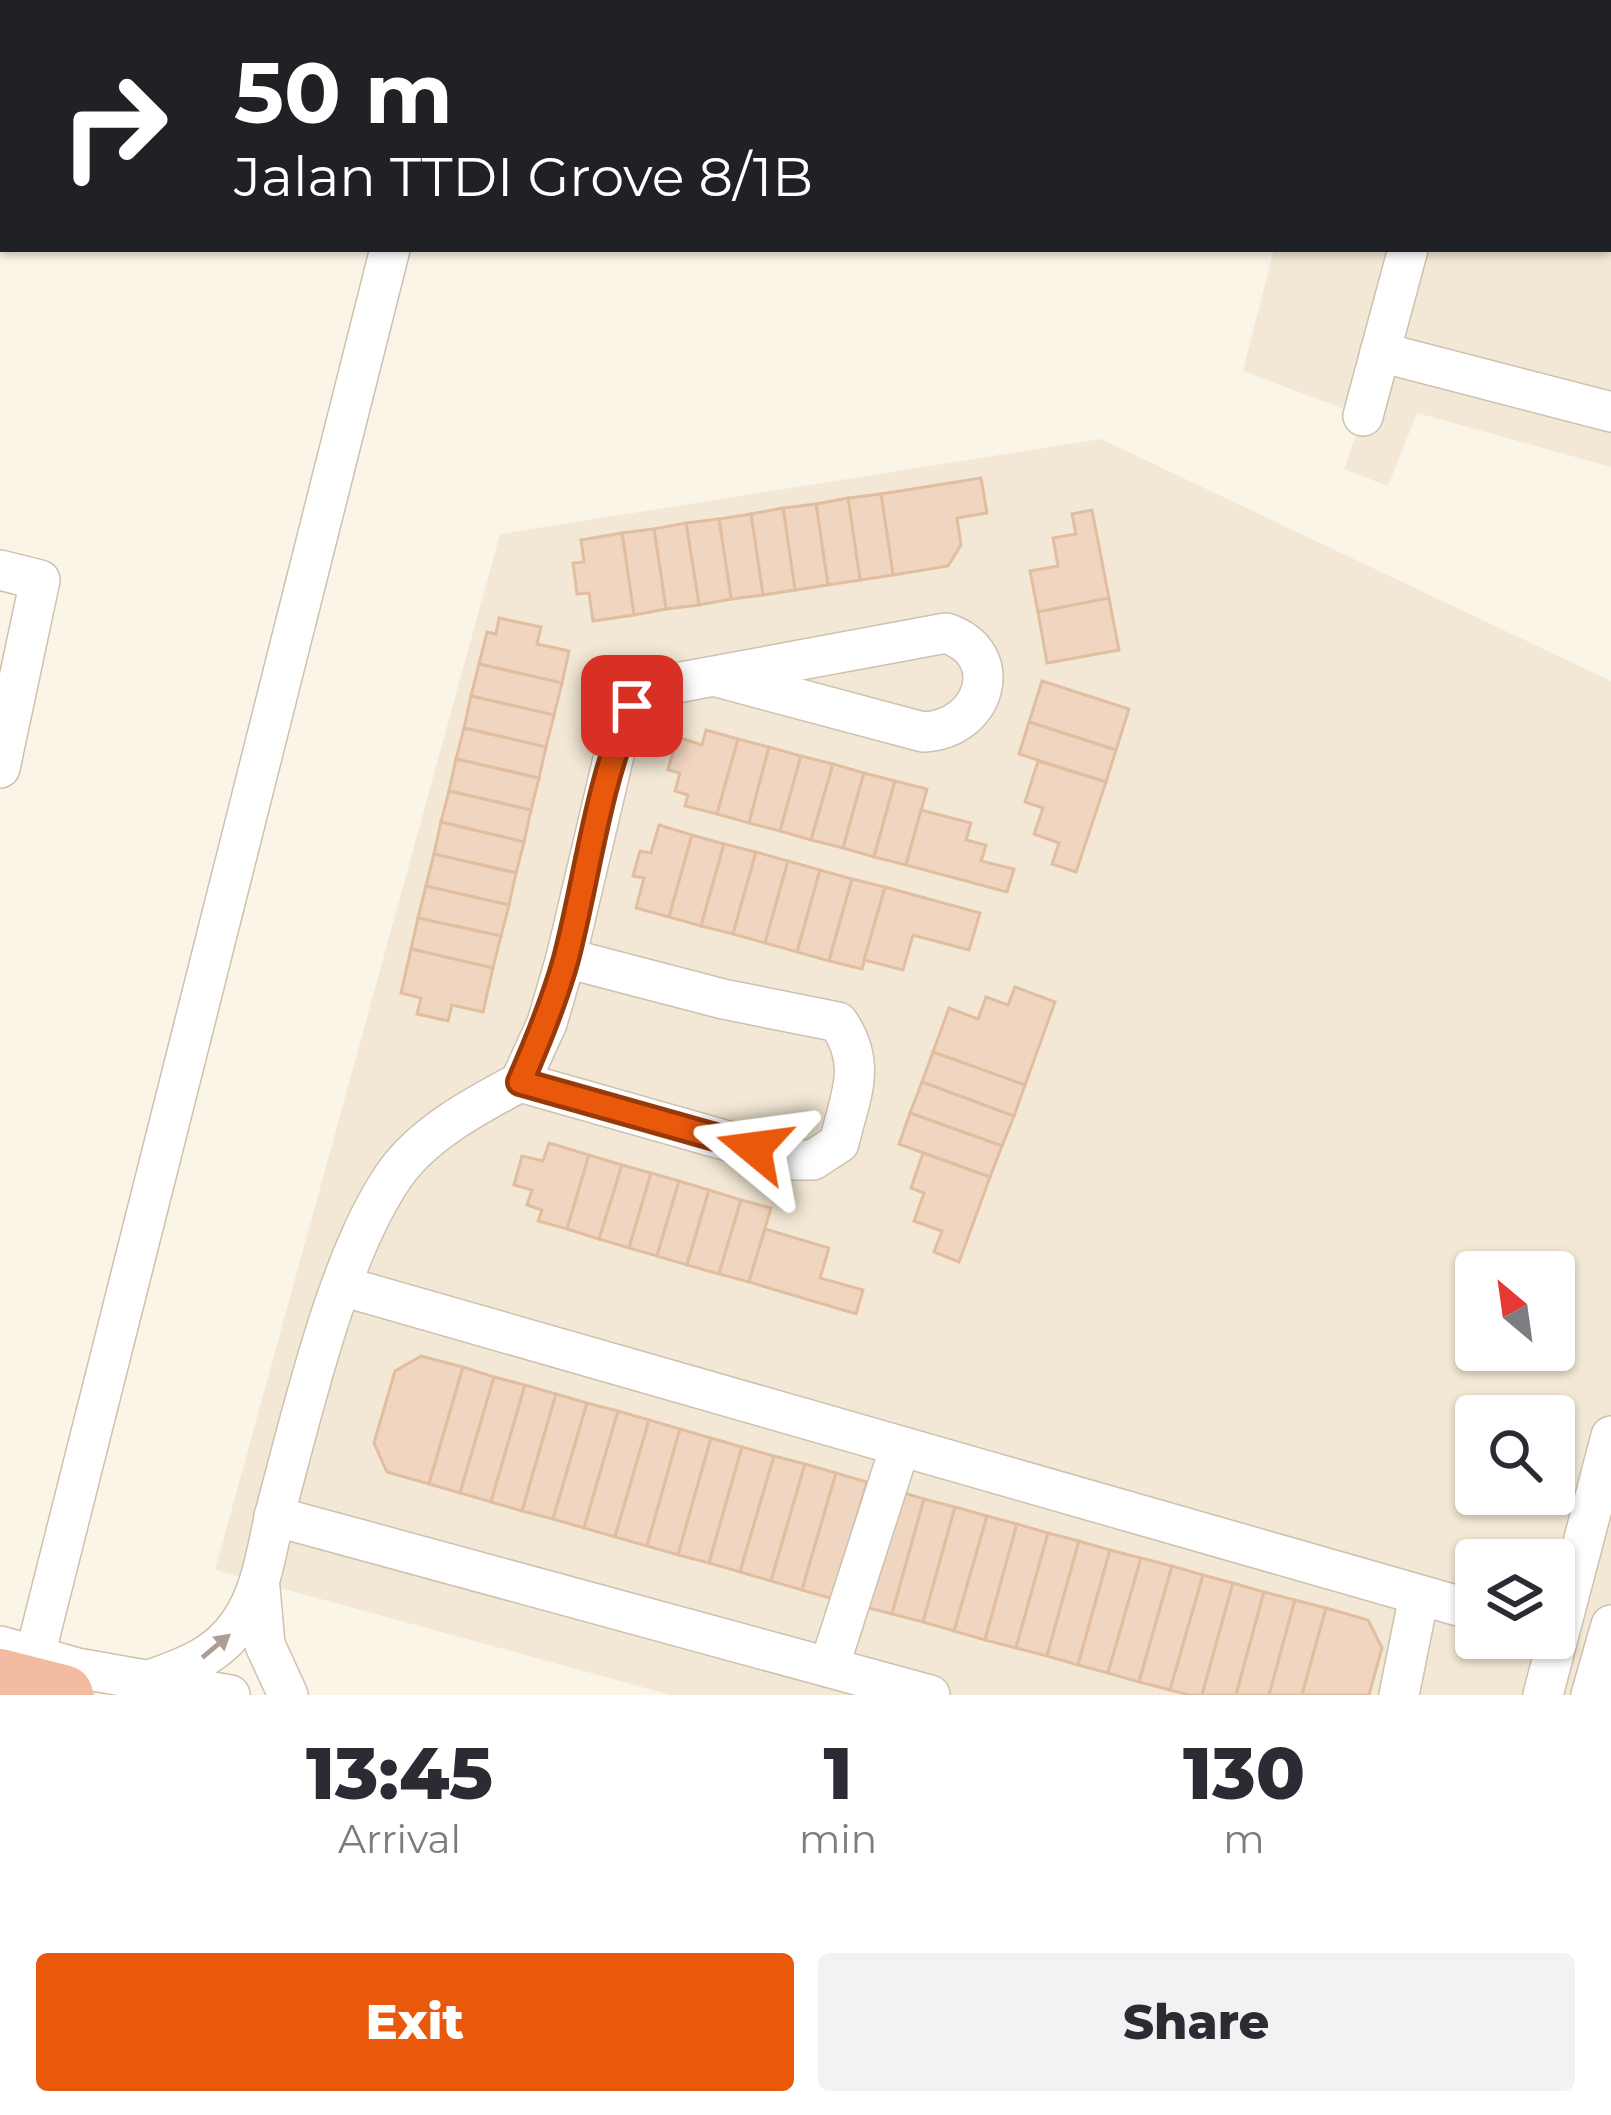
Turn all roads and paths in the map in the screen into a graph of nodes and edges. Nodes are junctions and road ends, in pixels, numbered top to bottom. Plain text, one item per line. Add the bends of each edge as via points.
1 (389, 252) edge
2 (1407, 252) edge
3 (1381, 352) junction
4 (1611, 412) edge
5 (1364, 416) dead end
6 (0, 570) edge
7 (717, 677) junction
8 (0, 765) edge
9 (566, 958) junction
10 (520, 1082) junction
11 (342, 1286) junction
12 (1611, 1436) edge
13 (900, 1447) junction
14 (274, 1516) junction
15 (1575, 1564) edge
16 (260, 1582) junction
17 (1419, 1596) junction
18 (1455, 1605) edge
19 (1575, 1632) edge
20 (1609, 1633) edge
21 (1550, 1659) edge
22 (829, 1667) junction
23 (25, 1669) edge
24 (147, 1682) junction
25 (1599, 1687) edge
26 (230, 1695) edge
27 (288, 1695) edge
28 (931, 1695) edge
29 (1399, 1695) edge
30 (1543, 1695) edge

1 - 23 street
2 - 3 street
3 - 4 street
3 - 5 street
6 - 8 street via 40,580
7 - 7 street via 946,633 965,641 982,672 972,713 942,731 922,732
7 - 9 street via 671,684 632,706
9 - 10 street
9 - 10 street via 838,1022 858,1064 839,1143 814,1160 796,1160
10 - 11 street via 404,1163
11 - 13 street
11 - 14 street
12 - 15 street
13 - 17 street
13 - 22 street
14 - 16 street
14 - 22 street
24 -> 16 street via 216,1651
16 - 27 street via 265,1646
17 - 18 street
17 - 29 street
19 - 20 street
20 - 25 street
21 - 30 street
22 - 28 street
23 - 24 street
24 - 26 street

